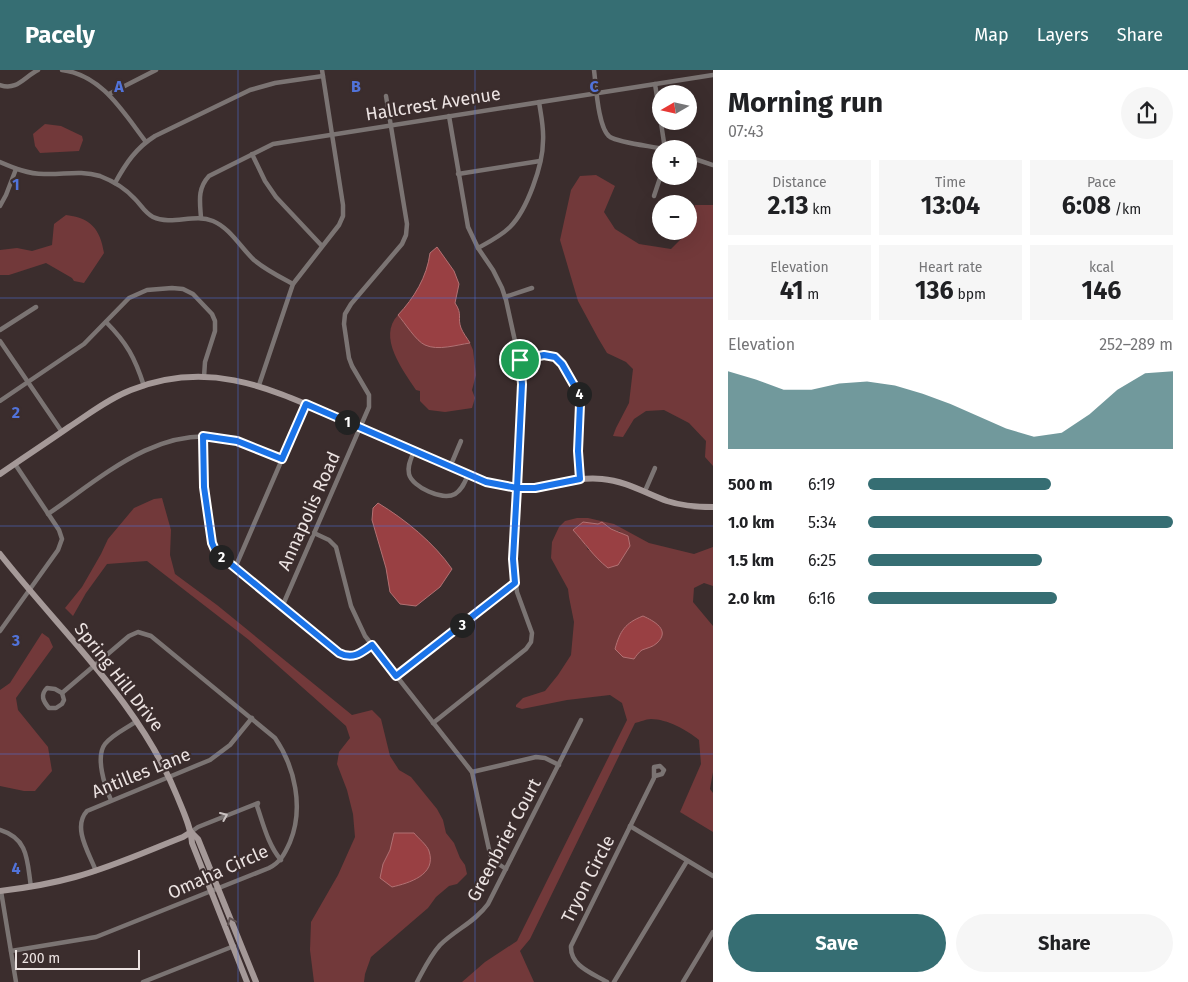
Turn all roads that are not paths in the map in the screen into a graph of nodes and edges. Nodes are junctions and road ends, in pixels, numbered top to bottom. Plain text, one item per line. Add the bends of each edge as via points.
1 (38, 70) edge
2 (62, 70) edge
3 (156, 70) edge
4 (322, 70) edge
5 (594, 70) edge
6 (82, 72) edge
7 (713, 75) edge
8 (323, 76) junction
9 (655, 84) junction
10 (0, 85) edge
11 (597, 93) junction
12 (109, 94) junction
13 (386, 96) dead end
14 (539, 102) junction
15 (449, 116) junction
16 (391, 125) junction
17 (332, 134) junction
18 (664, 140) edge
19 (146, 142) junction
20 (652, 147) edge
21 (252, 154) junction
22 (697, 160) edge
23 (0, 162) edge
24 (540, 162) junction
25 (713, 165) edge
26 (16, 169) junction
27 (458, 174) junction
28 (115, 183) junction
29 (0, 206) edge
30 (201, 218) junction
31 (322, 246) junction
32 (478, 248) junction
33 (293, 284) junction
34 (532, 288) dead end
35 (505, 297) junction
36 (36, 307) dead end
37 (106, 322) junction
38 (0, 330) edge
39 (0, 341) edge
40 (520, 360) junction
41 (204, 376) junction
42 (28, 382) junction
43 (144, 386) junction
44 (259, 386) junction
45 (0, 401) edge
46 (306, 404) junction
47 (360, 428) junction
48 (62, 432) junction
49 (203, 436) junction
50 (461, 441) dead end
51 (414, 451) junction
52 (282, 459) junction
53 (15, 464) junction
54 (450, 467) junction
55 (655, 468) dead end
56 (0, 474) edge
57 (468, 475) junction
58 (580, 479) junction
59 (517, 488) junction
60 (645, 491) junction
61 (713, 507) edge
62 (48, 514) junction
63 (314, 533) junction
64 (0, 554) edge
65 (235, 568) junction
66 (515, 583) junction
67 (29, 590) junction
68 (282, 607) junction
69 (0, 631) edge
70 (372, 645) junction
71 (94, 666) junction
72 (396, 676) junction
73 (62, 693) junction
74 (252, 718) junction
75 (581, 720) dead end
76 (138, 721) junction
77 (433, 722) junction
78 (559, 765) junction
79 (472, 772) junction
80 (655, 776) dead end
81 (169, 777) junction
82 (111, 800) junction
83 (630, 826) junction
84 (0, 830) edge
85 (191, 832) junction
86 (281, 860) junction
87 (687, 861) junction
88 (506, 869) junction
89 (96, 871) junction
90 (713, 876) edge
91 (31, 887) junction
92 (218, 888) junction
93 (1, 891) edge
94 (211, 892) junction
95 (713, 932) edge
96 (240, 943) junction
97 (233, 946) junction
98 (11, 952) junction
99 (16, 982) edge
100 (144, 982) edge
101 (247, 982) edge
102 (256, 982) edge
103 (417, 982) edge
104 (607, 982) edge
105 (614, 982) edge
106 (683, 982) edge

1 - 10 street via 16,86
2 - 6 street
3 - 12 street
4 - 8 street
5 - 11 street
6 - 12 street
7 - 9 street, Hallcrest Avenue
8 - 17 street
8 - 19 street via 250,90
9 - 11 street, Hallcrest Avenue
9 - 18 street
11 - 14 street, Hallcrest Avenue
11 - 20 street via 602,124 608,135 615,140
12 - 19 street
13 - 16 street, Annapolis Road
14 - 15 street, Hallcrest Avenue
14 - 24 street via 544,140
15 - 16 street, Hallcrest Avenue
15 - 27 street
16 - 17 street, Hallcrest Avenue
16 - 47 street, Annapolis Road via 406,235 351,304 344,319 350,361 370,399
17 - 21 street, Hallcrest Avenue via 282,142
17 - 31 street via 344,211 339,224
19 - 28 street via 132,155
21 - 30 street, Hallcrest Avenue via 213,173 206,180 199,196
21 - 31 street via 276,197
22 - 25 street
23 - 26 street
24 - 27 street
24 - 32 street via 520,215 503,233
26 - 28 street via 42,174 82,172
26 - 29 street
27 - 32 street via 465,215
28 - 30 street via 155,218
30 - 33 street via 218,224 262,266
31 - 33 street
32 - 35 street via 498,279
33 - 44 street
34 - 35 street
35 - 40 street
36 - 38 street
37 - 41 street via 129,298 141,292 172,288 188,291 215,321
37 - 42 street via 84,344
37 - 43 street via 132,354
39 - 42 street
40 - 58 street via 544,355 555,357 578,392
40 - 59 street via 522,384
41 - 43 main road
41 - 44 main road
42 - 45 street
42 - 48 street
43 - 48 main road via 105,403
44 - 46 main road
46 - 47 main road
46 - 52 street
47 - 51 main road
47 - 63 street, Annapolis Road
48 - 53 main road
49 - 52 street via 237,441
49 - 62 street via 173,440 144,450
49 - 65 street via 204,487 212,543 220,556
50 - 54 street
51 - 54 main road
51 - 57 street via 408,467 417,486 440,496 449,496 463,487
52 - 65 street
53 - 56 main road
53 - 62 street
54 - 57 main road
55 - 60 street
57 - 59 main road
58 - 59 main road
58 - 60 main road via 610,480
59 - 66 street via 513,559
60 - 61 main road via 681,504
62 - 67 street via 59,530 61,543
63 - 68 street, Annapolis Road
63 - 70 street via 336,547 354,616
64 - 67 main road, Spring Hill Drive
65 - 68 street
66 - 72 street
66 - 77 street via 531,629 529,646
67 - 69 street
67 - 71 main road, Spring Hill Drive
68 - 70 street via 344,656 358,655
70 - 72 street
71 - 73 street, Omaha Circle
71 - 74 street, Omaha Circle via 130,636 138,632 147,634
71 - 76 main road, Spring Hill Drive
72 - 77 street
73 - 73 street, Omaha Circle via 62,704 48,708 43,692 47,688
74 - 81 street, Antilles Lane via 216,756
74 - 86 street, Omaha Circle via 270,732 281,747 295,788 296,825
75 - 78 street, Greenbrier Court
76 - 81 main road, Spring Hill Drive
76 - 82 street via 103,748 102,772
77 - 79 street
78 - 79 street via 536,757
78 - 88 street, Greenbrier Court
79 - 88 street via 490,854
80 - 83 street, Tryon Circle
81 - 82 street, Antilles Lane
81 - 85 main road, Spring Hill Drive
82 - 89 street, Antilles Lane via 91,808 81,822 81,832
83 - 87 street
83 - 104 street, Tryon Circle via 571,946 575,962
84 - 91 street via 13,835 22,844
85 -> 86 street via 258,803 256,806
85 - 89 main road
85 - 92 main road, Spring Hill Drive via 198,840
85 - 94 main road, Spring Hill Drive via 192,843
86 - 92 street, Omaha Circle
87 - 90 street
87 - 105 street
88 - 103 street, Greenbrier Court via 483,911 441,944
89 - 91 main road
91 - 93 main road
92 - 94 street, Omaha Circle
96 -> 92 main road, Spring Hill Drive
93 - 98 street
94 - 97 main road, Spring Hill Drive
94 - 98 street, Omaha Circle via 96,937
95 - 106 street
96 - 97 street
96 - 102 main road, Spring Hill Drive
97 - 100 street
97 - 101 main road, Spring Hill Drive
98 - 99 street

